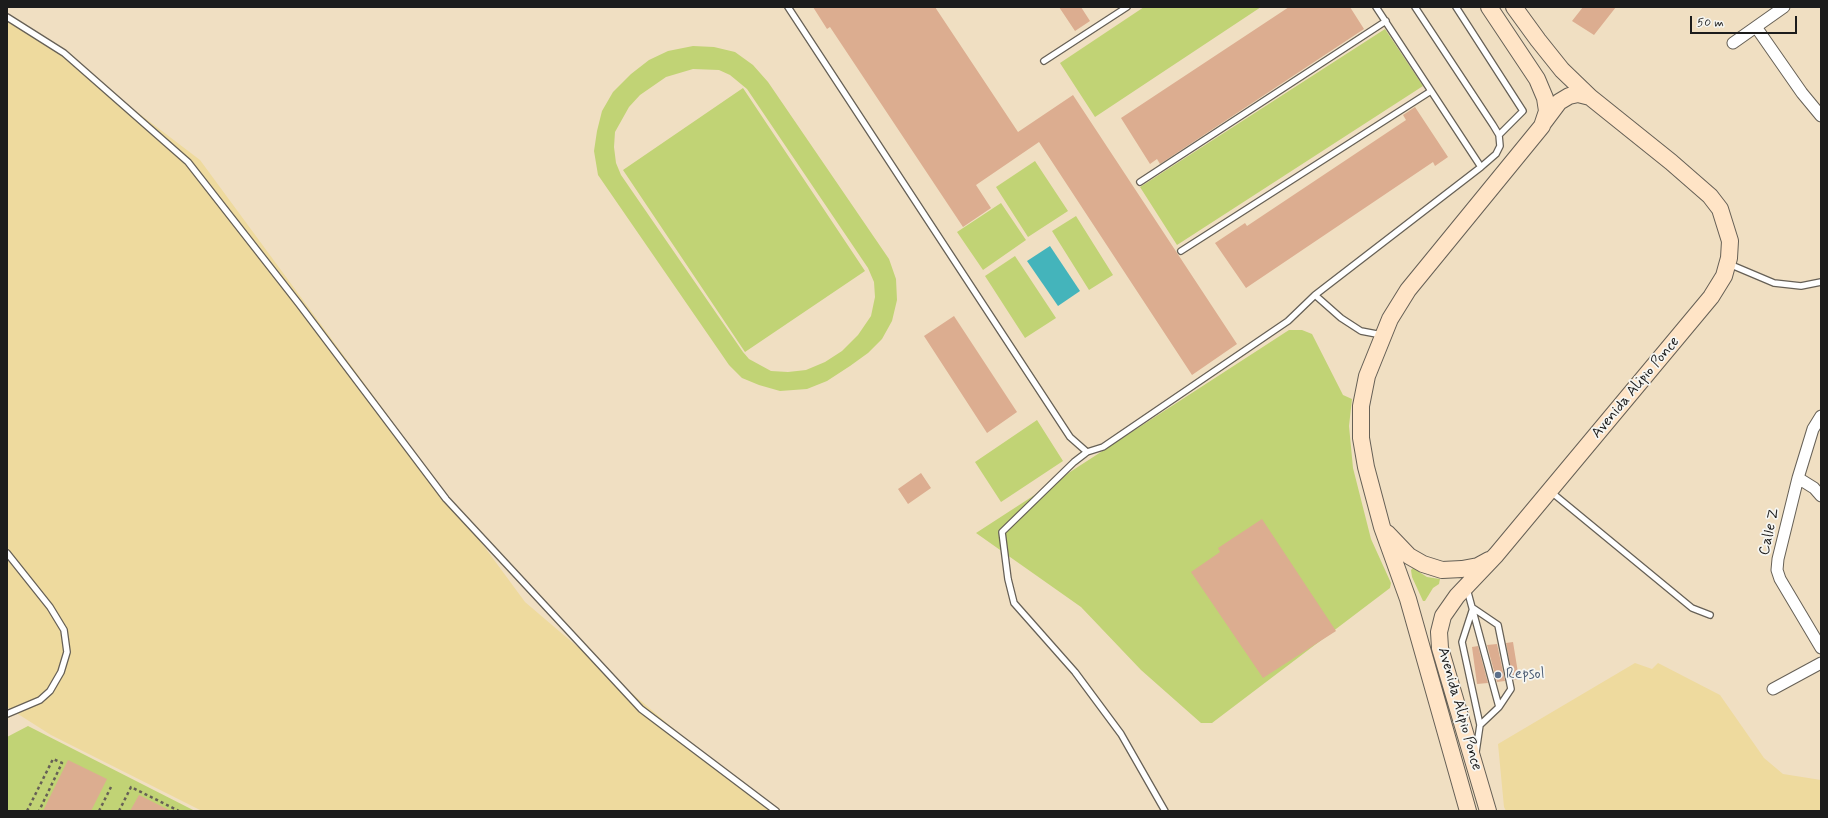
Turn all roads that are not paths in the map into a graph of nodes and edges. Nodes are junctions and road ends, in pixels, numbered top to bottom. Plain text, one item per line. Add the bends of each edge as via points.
1 (788, 7) edge
2 (1127, 7) edge
3 (1376, 7) edge
4 (1415, 7) edge
5 (1456, 7) edge
6 (1489, 7) edge
7 (1514, 7) edge
8 (1784, 7) edge
9 (7, 17) edge
10 (1386, 21) junction
11 (1756, 27) junction
12 (1733, 43) dead end
13 (1044, 61) dead end
14 (1431, 91) junction
15 (1590, 97) junction
16 (1821, 116) edge
17 (1542, 126) junction
18 (1499, 135) junction
19 (1481, 167) junction
20 (1140, 182) dead end
21 (1181, 251) dead end
22 (1727, 263) junction
23 (1821, 282) edge
24 (1315, 295) junction
25 (1382, 335) junction
26 (1821, 416) edge
27 (1087, 452) junction
28 (1798, 478) junction
29 (1550, 491) junction
30 (1821, 496) edge
31 (1382, 527) junction
32 (7, 553) edge
33 (1496, 555) junction
34 (1466, 587) junction
35 (1473, 608) junction
36 (1710, 615) dead end
37 (1821, 648) edge
38 (1821, 663) edge
39 (1773, 689) dead end
40 (1499, 707) junction
41 (7, 714) edge
42 (1480, 725) junction
43 (1466, 769) junction
44 (776, 811) edge
45 (1165, 811) edge
46 (1468, 811) edge
47 (1488, 811) edge

1 - 27 lane via 1070,437
2 - 13 lane
3 - 10 lane
4 - 18 lane
5 - 18 lane via 1523,111
6 - 17 main road, Avenida Alipio Ponce via 1537,79 1547,111
7 - 15 main road, Avenida Alipio Ponce via 1562,70
8 - 11 street
9 - 44 lane via 64,53 188,162 446,499 641,709
10 - 14 lane
10 - 20 lane
11 - 12 street
11 - 16 street
14 - 19 lane
14 - 21 lane
15 - 17 main road via 1578,94 1559,102
15 - 22 main road, Avenida Alipio Ponce via 1672,162 1710,196 1720,209 1727,226 1730,241
17 - 25 main road, Avenida Alipio Ponce via 1408,290
18 - 19 lane via 1500,146 1496,154
19 - 24 lane
22 - 23 lane via 1774,283 1801,286
22 - 29 main road, Avenida Alipio Ponce via 1724,276 1711,297
24 - 25 lane via 1361,331
24 - 27 lane via 1288,321 1103,447
25 - 31 main road, Avenida Alipio Ponce via 1367,376 1361,406 1361,438 1366,467
26 - 28 street, Calle Z via 1813,429
27 - 45 lane via 1002,532 1008,579 1014,603 1075,672 1121,734
28 - 30 street
28 - 37 street, Calle Z via 1777,570
29 - 33 main road, Avenida Alipio Ponce
29 - 36 lane via 1692,608
31 - 33 main road via 1409,556 1442,570 1478,566
31 - 43 main road, Avenida Alipio Ponce
32 - 41 lane via 54,613 64,630 66,652 62,672 50,691 40,700
33 - 34 main road, Avenida Alipio Ponce
34 - 35 lane
34 - 43 main road, Avenida Alipio Ponce via 1456,596 1443,616 1439,632 1440,648
35 - 40 lane
35 - 40 lane via 1498,625 1511,689
35 - 42 lane via 1462,642
38 - 39 street
40 - 42 lane
42 - 43 lane
43 - 46 main road, Avenida Alipio Ponce
43 - 47 main road, Avenida Alipio Ponce

